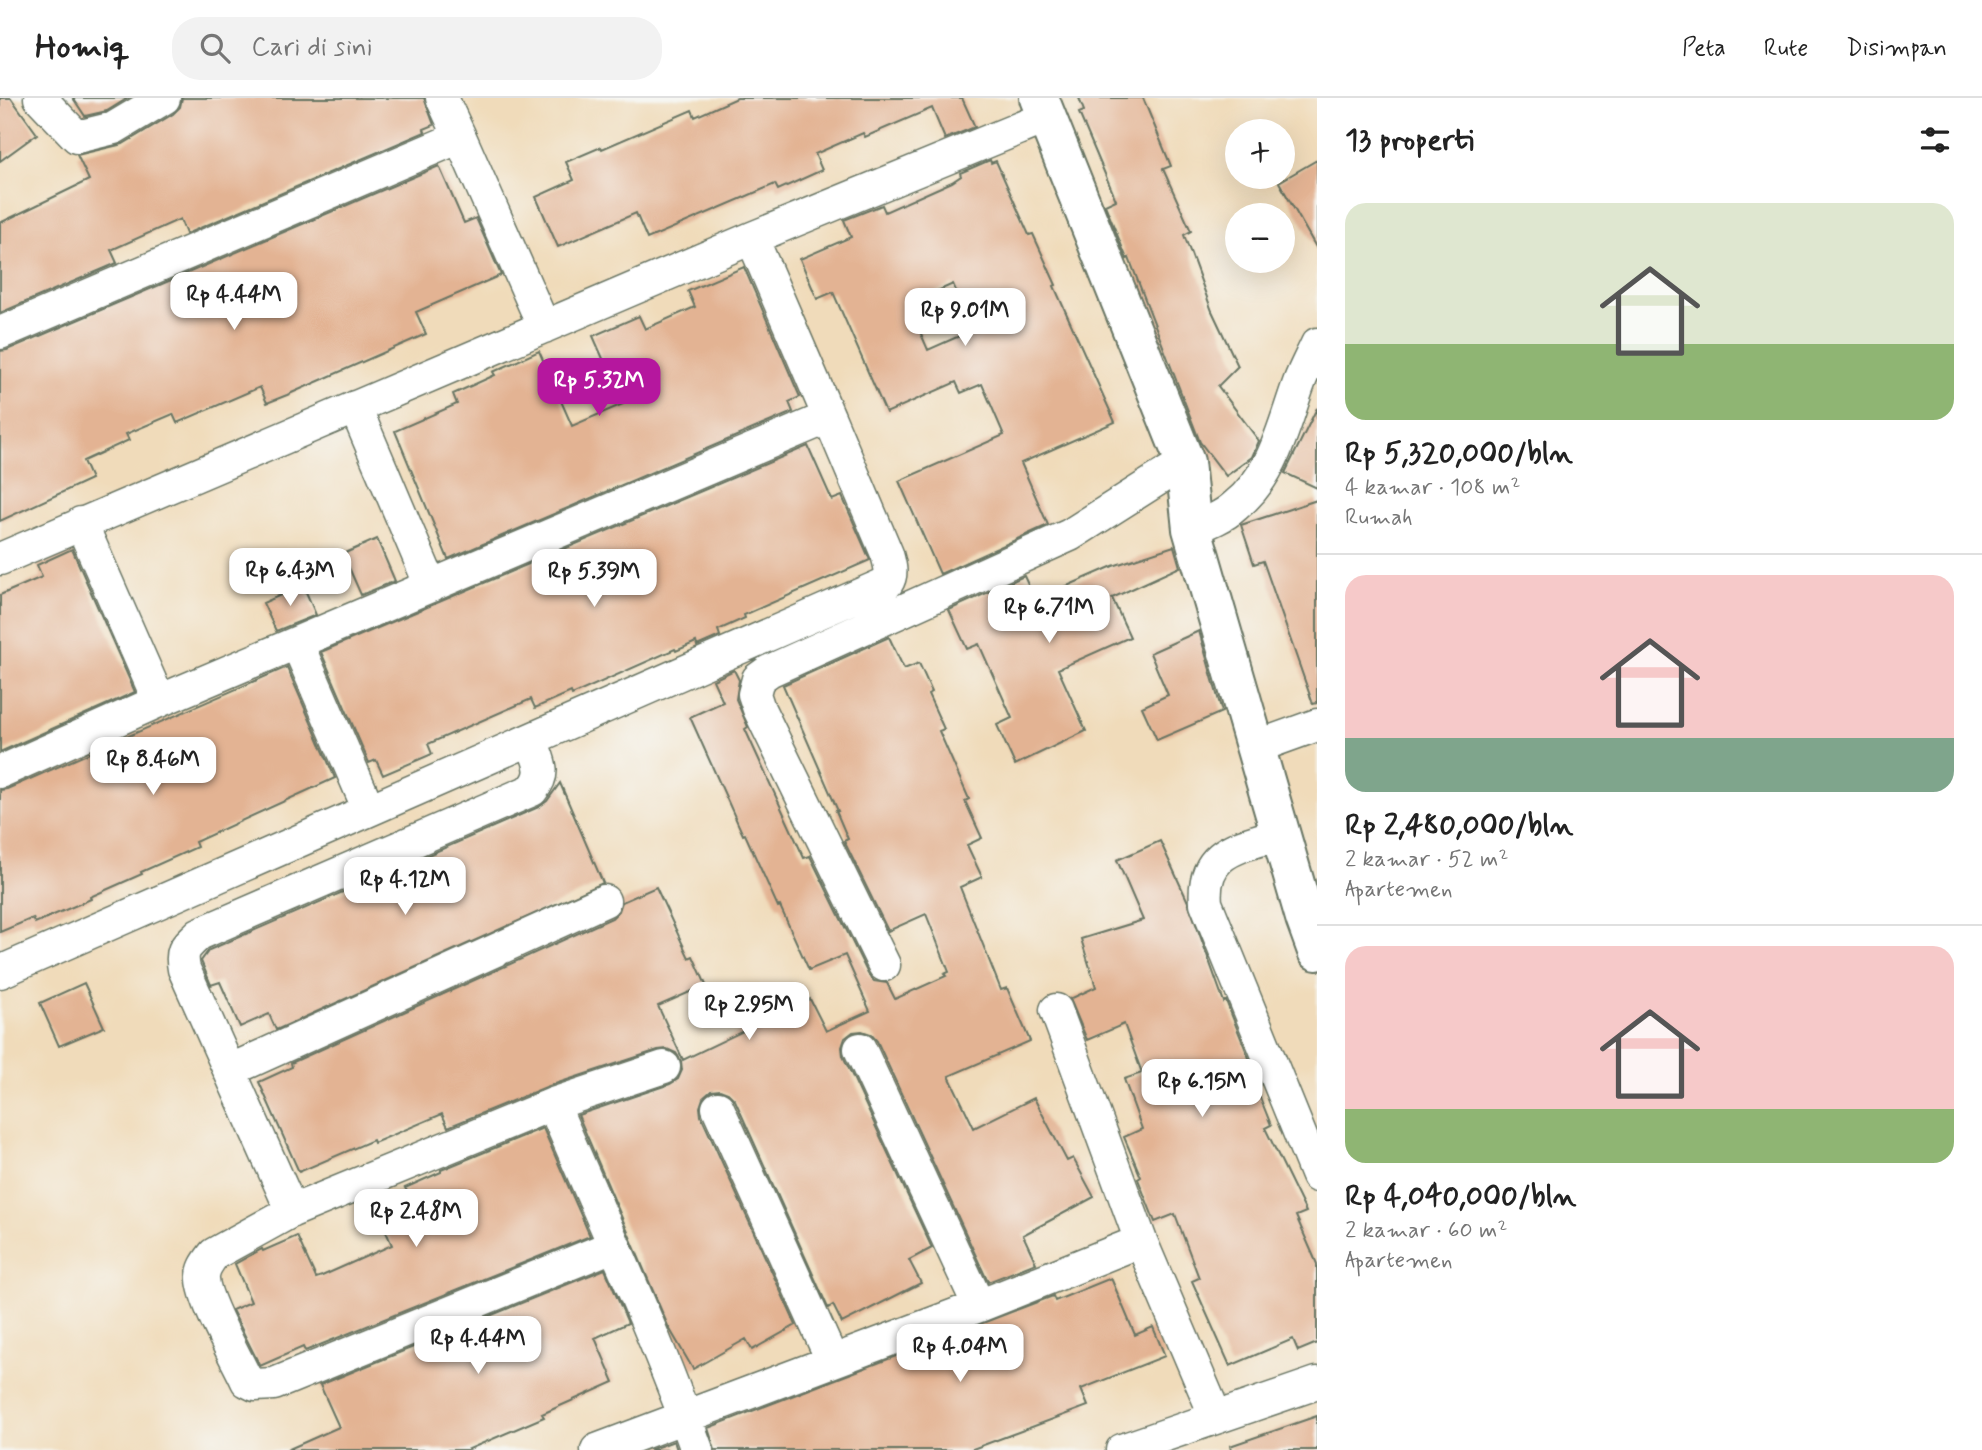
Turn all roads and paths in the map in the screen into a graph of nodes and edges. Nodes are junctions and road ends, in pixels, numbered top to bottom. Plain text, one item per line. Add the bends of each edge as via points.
1 (40, 98) edge
2 (164, 98) edge
3 (442, 98) edge
4 (1043, 108) edge
5 (460, 137) junction
6 (752, 238) junction
7 (544, 327) junction
8 (0, 333) edge
9 (1317, 344) edge
10 (355, 407) junction
11 (829, 417) junction
12 (1185, 462) junction
13 (81, 523) junction
14 (1192, 529) junction
15 (0, 559) edge
16 (431, 586) junction
17 (297, 643) junction
18 (159, 701) junction
19 (1317, 725) edge
20 (531, 740) junction
21 (1256, 747) junction
22 (0, 772) edge
23 (369, 810) junction
24 (1282, 833) junction
25 (604, 901) dead end
26 (1317, 951) edge
27 (884, 965) dead end
28 (0, 972) edge
29 (1056, 1010) dead end
30 (860, 1049) dead end
31 (664, 1067) dead end
32 (231, 1070) junction
33 (553, 1104) junction
34 (718, 1108) dead end
35 (1317, 1176) edge
36 (292, 1211) junction
37 (1141, 1241) junction
38 (613, 1247) junction
39 (979, 1306) junction
40 (832, 1360) junction
41 (1317, 1383) edge
42 (1216, 1417) junction
43 (686, 1418) junction
44 (597, 1450) edge
45 (697, 1450) edge
46 (1122, 1450) edge

1 - 2 street via 69,131 83,137 114,128
3 - 5 street
4 - 6 street
4 - 12 street
5 - 7 street
5 - 8 street
6 - 7 street
6 - 11 street
7 - 10 street
9 - 14 street via 1283,433 1254,489 1220,517
10 - 13 street
10 - 16 street
11 - 16 street
11 - 20 street via 887,554 891,567 887,583
12 - 14 street
12 - 27 street via 1070,535 758,679 754,694 759,709
13 - 15 street
13 - 18 street
14 - 21 street
16 - 17 street
17 - 18 street
17 - 23 street
18 - 22 street
19 - 21 street
20 - 23 street
20 - 32 street via 541,768 540,780 532,790 199,934 184,948 184,969
21 - 24 street
23 - 28 street
24 - 26 street
24 - 35 street via 1217,858 1204,885 1206,903
25 - 32 street
29 - 37 street
30 - 39 street
31 - 33 street
32 - 36 street
33 - 36 street
33 - 38 street
34 - 40 street
36 - 38 street via 214,1254 202,1277 247,1381 255,1385 274,1384
37 - 39 street
37 - 42 street
38 - 43 street
39 - 40 street
40 - 43 street
41 - 42 street
42 - 46 street
43 - 44 street
43 - 45 street

